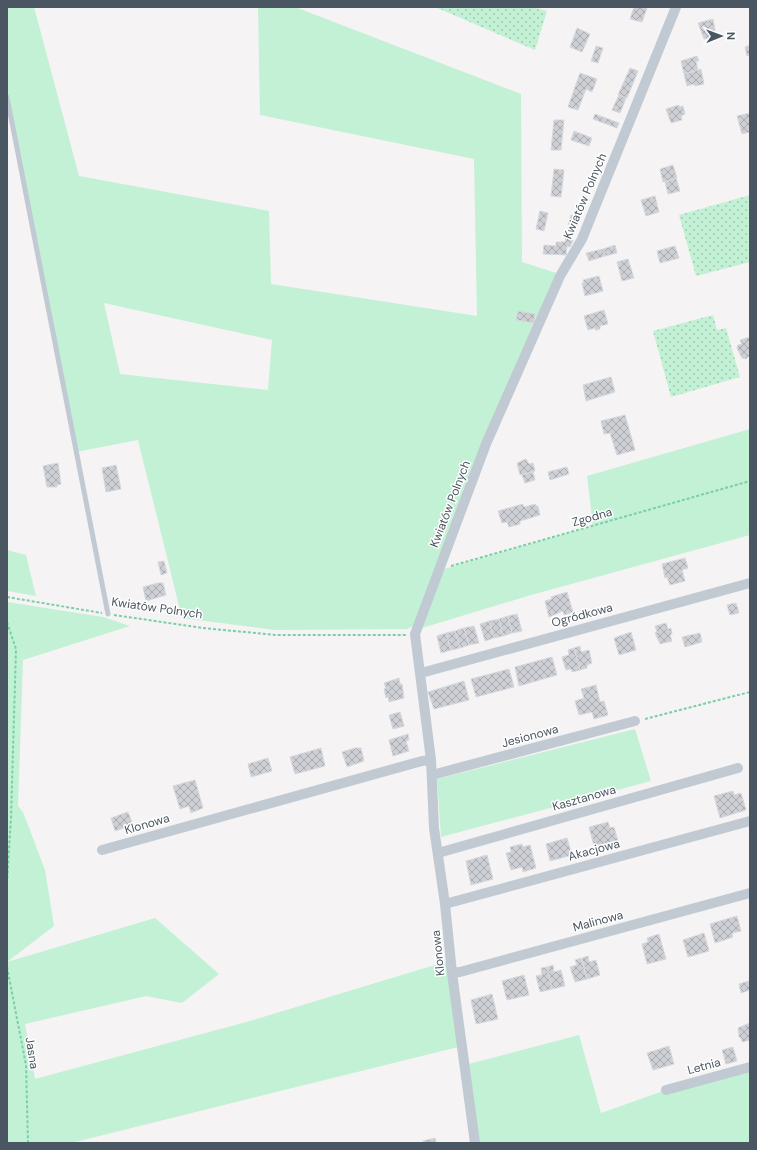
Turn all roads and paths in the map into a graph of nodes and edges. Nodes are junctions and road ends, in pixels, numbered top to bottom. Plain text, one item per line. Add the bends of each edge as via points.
1 (676, 7) edge
2 (7, 97) edge
3 (750, 481) edge
4 (440, 570) junction
5 (750, 582) edge
6 (7, 597) edge
7 (108, 614) junction
8 (7, 622) edge
9 (415, 634) junction
10 (421, 674) junction
11 (750, 692) edge
12 (635, 721) joint
13 (431, 760) junction
14 (738, 768) dead end
15 (432, 775) junction
16 (750, 821) edge
17 (102, 850) dead end
18 (438, 853) junction
19 (7, 882) edge
20 (750, 893) edge
21 (445, 904) junction
22 (7, 967) edge
23 (452, 973) junction
24 (750, 1067) edge
25 (666, 1090) dead end
26 (28, 1143) edge
27 (474, 1143) edge

1 - 4 street, Kwiatów Polnych via 582,239 560,276 486,444
2 - 7 lane
3 - 4 path, Zgodna
4 - 9 street, Kwiatów Polnych
5 - 10 street, Ogródkowa
6 - 7 path, Kwiatów Polnych
7 - 9 path, Kwiatów Polnych via 203,628 276,635
8 - 19 path via 16,649
9 - 10 street, Klonowa
10 - 13 street, Klonowa
11 - 12 path
12 - 15 street, Jesionowa
13 - 15 street, Klonowa
13 - 17 street, Klonowa
14 - 18 street, Kasztanowa
15 - 18 street, Klonowa via 434,828
16 - 21 street, Akacjowa
18 - 21 street, Klonowa
20 - 23 street, Malinowa
21 - 23 street, Klonowa
22 - 26 path, Jasna via 26,1065
23 - 27 street, Klonowa
24 - 25 street, Letnia

